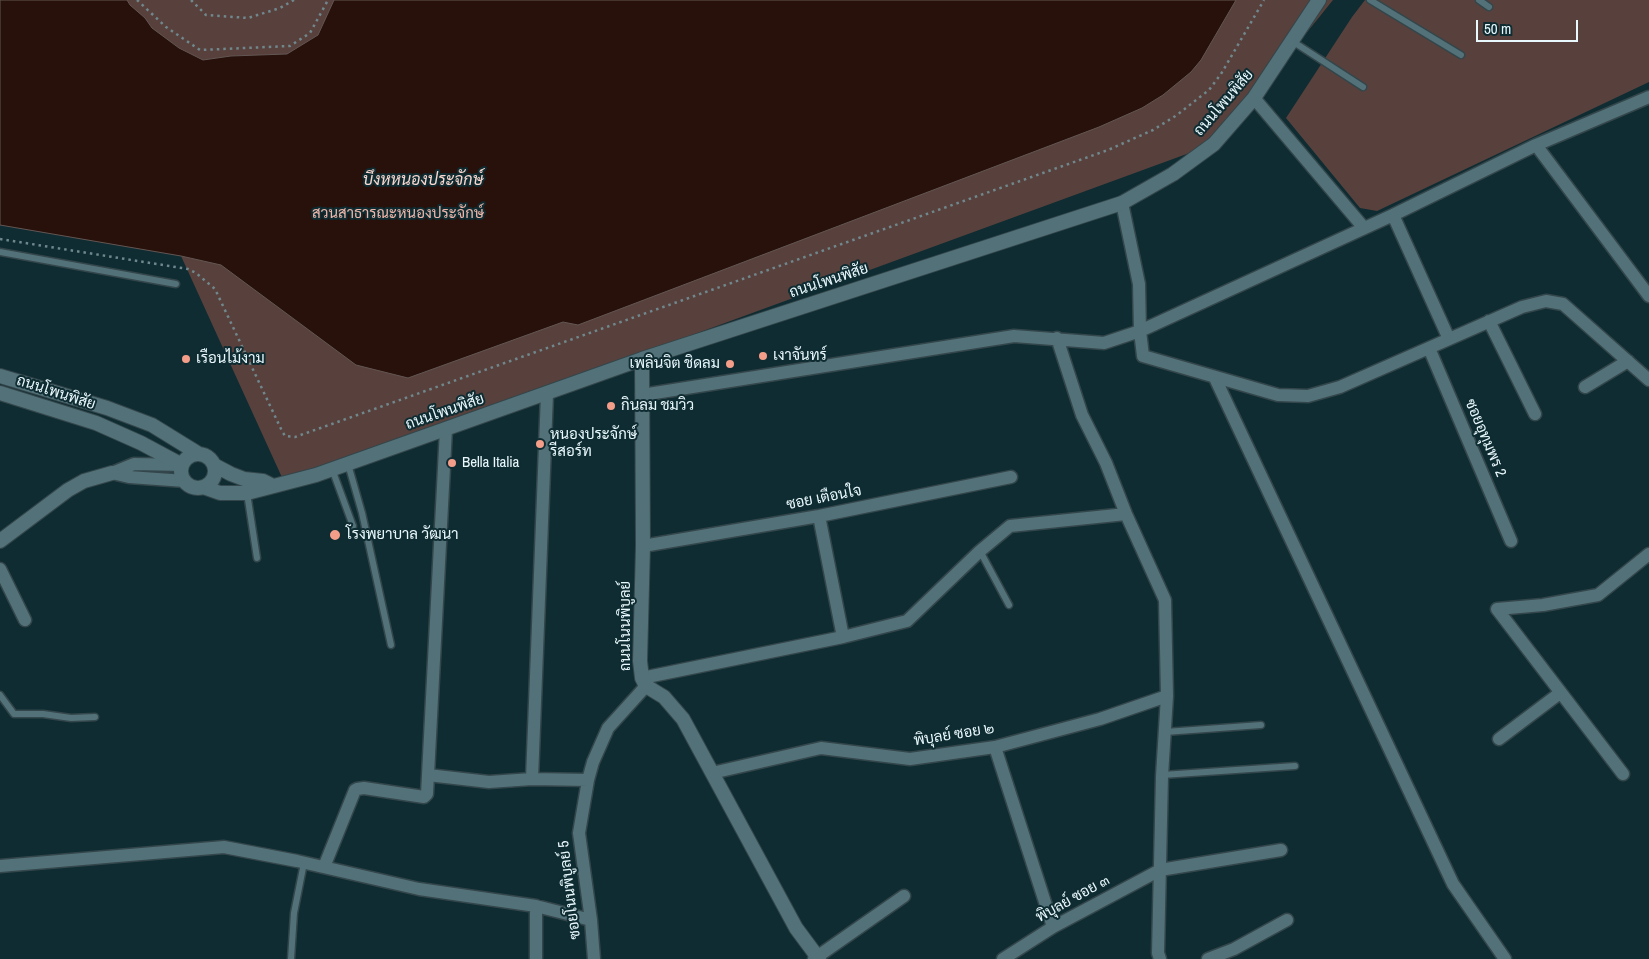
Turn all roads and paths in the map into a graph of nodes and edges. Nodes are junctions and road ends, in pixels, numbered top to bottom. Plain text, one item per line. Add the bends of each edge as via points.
1 (137, 0) edge
2 (191, 0) edge
3 (294, 0) edge
4 (328, 0) edge
5 (1264, 0) edge
6 (1319, 0) edge
7 (1370, 0) edge
8 (1479, 0) edge
9 (1489, 7) dead end
10 (1292, 41) junction
11 (1461, 55) dead end
12 (1363, 87) dead end
13 (1649, 97) edge
14 (1254, 98) junction
15 (1536, 145) junction
16 (1122, 203) junction
17 (1393, 215) junction
18 (1364, 228) junction
19 (0, 239) edge
20 (0, 252) edge
21 (176, 284) dead end
22 (1649, 296) edge
23 (1489, 321) junction
24 (1140, 331) junction
25 (1057, 338) junction
26 (1449, 338) junction
27 (1428, 348) junction
28 (642, 359) junction
29 (1628, 361) junction
30 (0, 376) edge
31 (1215, 378) junction
32 (1649, 380) edge
33 (1586, 387) dead end
34 (0, 393) edge
35 (548, 394) junction
36 (642, 395) junction
37 (1535, 414) dead end
38 (446, 430) junction
39 (145, 446) junction
40 (200, 454) junction
41 (134, 464) junction
42 (348, 464) junction
43 (182, 465) junction
44 (214, 465) junction
45 (332, 470) junction
46 (112, 473) junction
47 (1011, 477) dead end
48 (185, 481) junction
49 (274, 486) junction
50 (203, 487) junction
51 (247, 493) junction
52 (1126, 514) junction
53 (819, 516) junction
54 (353, 526) dead end
55 (0, 541) edge
56 (1512, 541) dead end
57 (643, 546) junction
58 (980, 551) junction
59 (1649, 554) edge
60 (257, 558) dead end
61 (0, 570) edge
62 (1009, 605) dead end
63 (25, 620) dead end
64 (843, 637) junction
65 (390, 644) dead end
66 (644, 682) junction
67 (1560, 693) junction
68 (0, 695) edge
69 (1167, 696) junction
70 (95, 716) dead end
71 (1261, 725) dead end
72 (1165, 732) junction
73 (1499, 739) dead end
74 (995, 746) junction
75 (1295, 766) dead end
76 (712, 773) junction
77 (1623, 774) dead end
78 (428, 775) junction
79 (1162, 776) junction
80 (532, 779) junction
81 (588, 780) junction
82 (1281, 850) dead end
83 (304, 863) junction
84 (0, 866) edge
85 (324, 868) junction
86 (1160, 870) junction
87 (904, 896) dead end
88 (536, 906) junction
89 (591, 920) junction
90 (1287, 920) dead end
91 (1053, 927) junction
92 (817, 958) edge
93 (291, 959) edge
94 (536, 959) edge
95 (594, 959) edge
96 (1003, 959) edge
97 (1160, 959) edge
98 (1208, 959) edge
99 (1505, 959) edge

1 - 4 path via 166,28 200,50 290,46 310,33
2 - 3 path via 206,15 248,18
5 - 19 path via 1209,90 1153,130 1108,150 294,437 285,436 282,431 215,289 196,273 188,269
6 - 10 street, ถนนโพนพิสัย
7 - 11 lane
8 - 9 lane
10 - 12 lane
10 - 14 street, ถนนโพนพิสัย
13 - 15 street
14 - 16 street, ถนนโพนพิสัย via 1214,144 1173,174
14 - 18 street
15 - 17 street
15 - 22 street
16 - 24 street via 1139,284
16 - 28 street, ถนนโพนพิสัย
17 - 18 street
17 - 26 street
18 - 24 street
20 - 21 lane
23 - 26 street
23 - 29 street via 1546,301 1563,304
23 - 37 street
24 - 25 street via 1104,343
24 - 31 street via 1143,356
25 - 36 street via 1014,336
25 - 52 street via 1082,415
26 - 27 street
27 - 31 street via 1340,387 1308,396 1278,395
27 - 56 street, ซอยอุทุมพร 2
28 - 35 street, ถนนโพนพิสัย
28 - 36 street, ถนนโนนพิบูลย์
29 - 32 street
29 - 33 street
30 - 40 street, ถนนโพนพิสัย via 152,425
31 - 99 street via 1453,884
34 - 39 street, ถนนโพนพิสัย via 96,423
35 - 38 street, ถนนโพนพิสัย
35 - 80 street
36 - 57 street, ถนนโนนพิบูลย์
38 - 42 street, ถนนโพนพิสัย
38 - 78 street
39 - 41 street
39 - 43 street, ถนนโพนพิสัย
40 - 43 street via 192,455
40 - 44 street via 209,457
41 - 43 street
41 - 46 street
42 - 45 street, ถนนโพนพิสัย
42 - 65 lane
43 - 48 street
44 - 49 street via 244,479
44 - 50 street via 214,479
45 - 49 street, ถนนโพนพิสัย
45 - 54 lane
46 - 48 street
46 - 55 street via 84,481 68,490
47 - 53 street, ซอย เตือนใจ
48 - 50 street via 193,487
49 - 51 street, ถนนโพนพิสัย
50 - 51 street, ถนนโพนพิสัย via 220,493
51 - 60 lane
52 - 58 street via 1010,526
52 - 69 street via 1165,600
53 - 57 street, ซอย เตือนใจ
53 - 64 street
57 - 66 street, ถนนโนนพิบูลย์ via 640,661
58 - 62 lane
58 - 64 street via 907,621
59 - 67 street via 1598,595 1543,605 1497,608
61 - 63 street
64 - 66 street
66 - 76 street, ถนนโนนพิบูลย์ via 664,697 683,719
66 - 81 street, ซอยโนนพิบูลย์ 5 via 608,728
67 - 73 street
67 - 77 street
68 - 70 lane via 14,714 71,718
69 - 72 street
69 - 74 street, พิบุลย์ ซอย ๒ via 1100,719
71 - 72 lane
72 - 79 street
74 - 76 street, พิบุลย์ ซอย ๒ via 910,759 821,748
74 - 91 street
75 - 79 lane
76 - 92 street, ถนนโนนพิบูลย์ via 796,928
78 - 80 street via 489,782
78 - 85 street via 427,794 424,796 359,787 355,790
79 - 86 street
80 - 81 street
81 - 89 street, ซอยโนนพิบูลย์ 5 via 579,834
82 - 86 street, พิบุลย์ ซอย ๓
83 - 84 street via 224,847
83 - 85 street
83 - 93 lane via 294,913
85 - 88 street via 419,889
86 - 91 street, พิบุลย์ ซอย ๓
86 - 97 street
87 - 92 street
88 - 89 street
88 - 94 street
89 - 95 street, ซอยโนนพิบูลย์ 5
90 - 98 street via 1234,949
91 - 96 street, พิบุลย์ ซอย ๓

